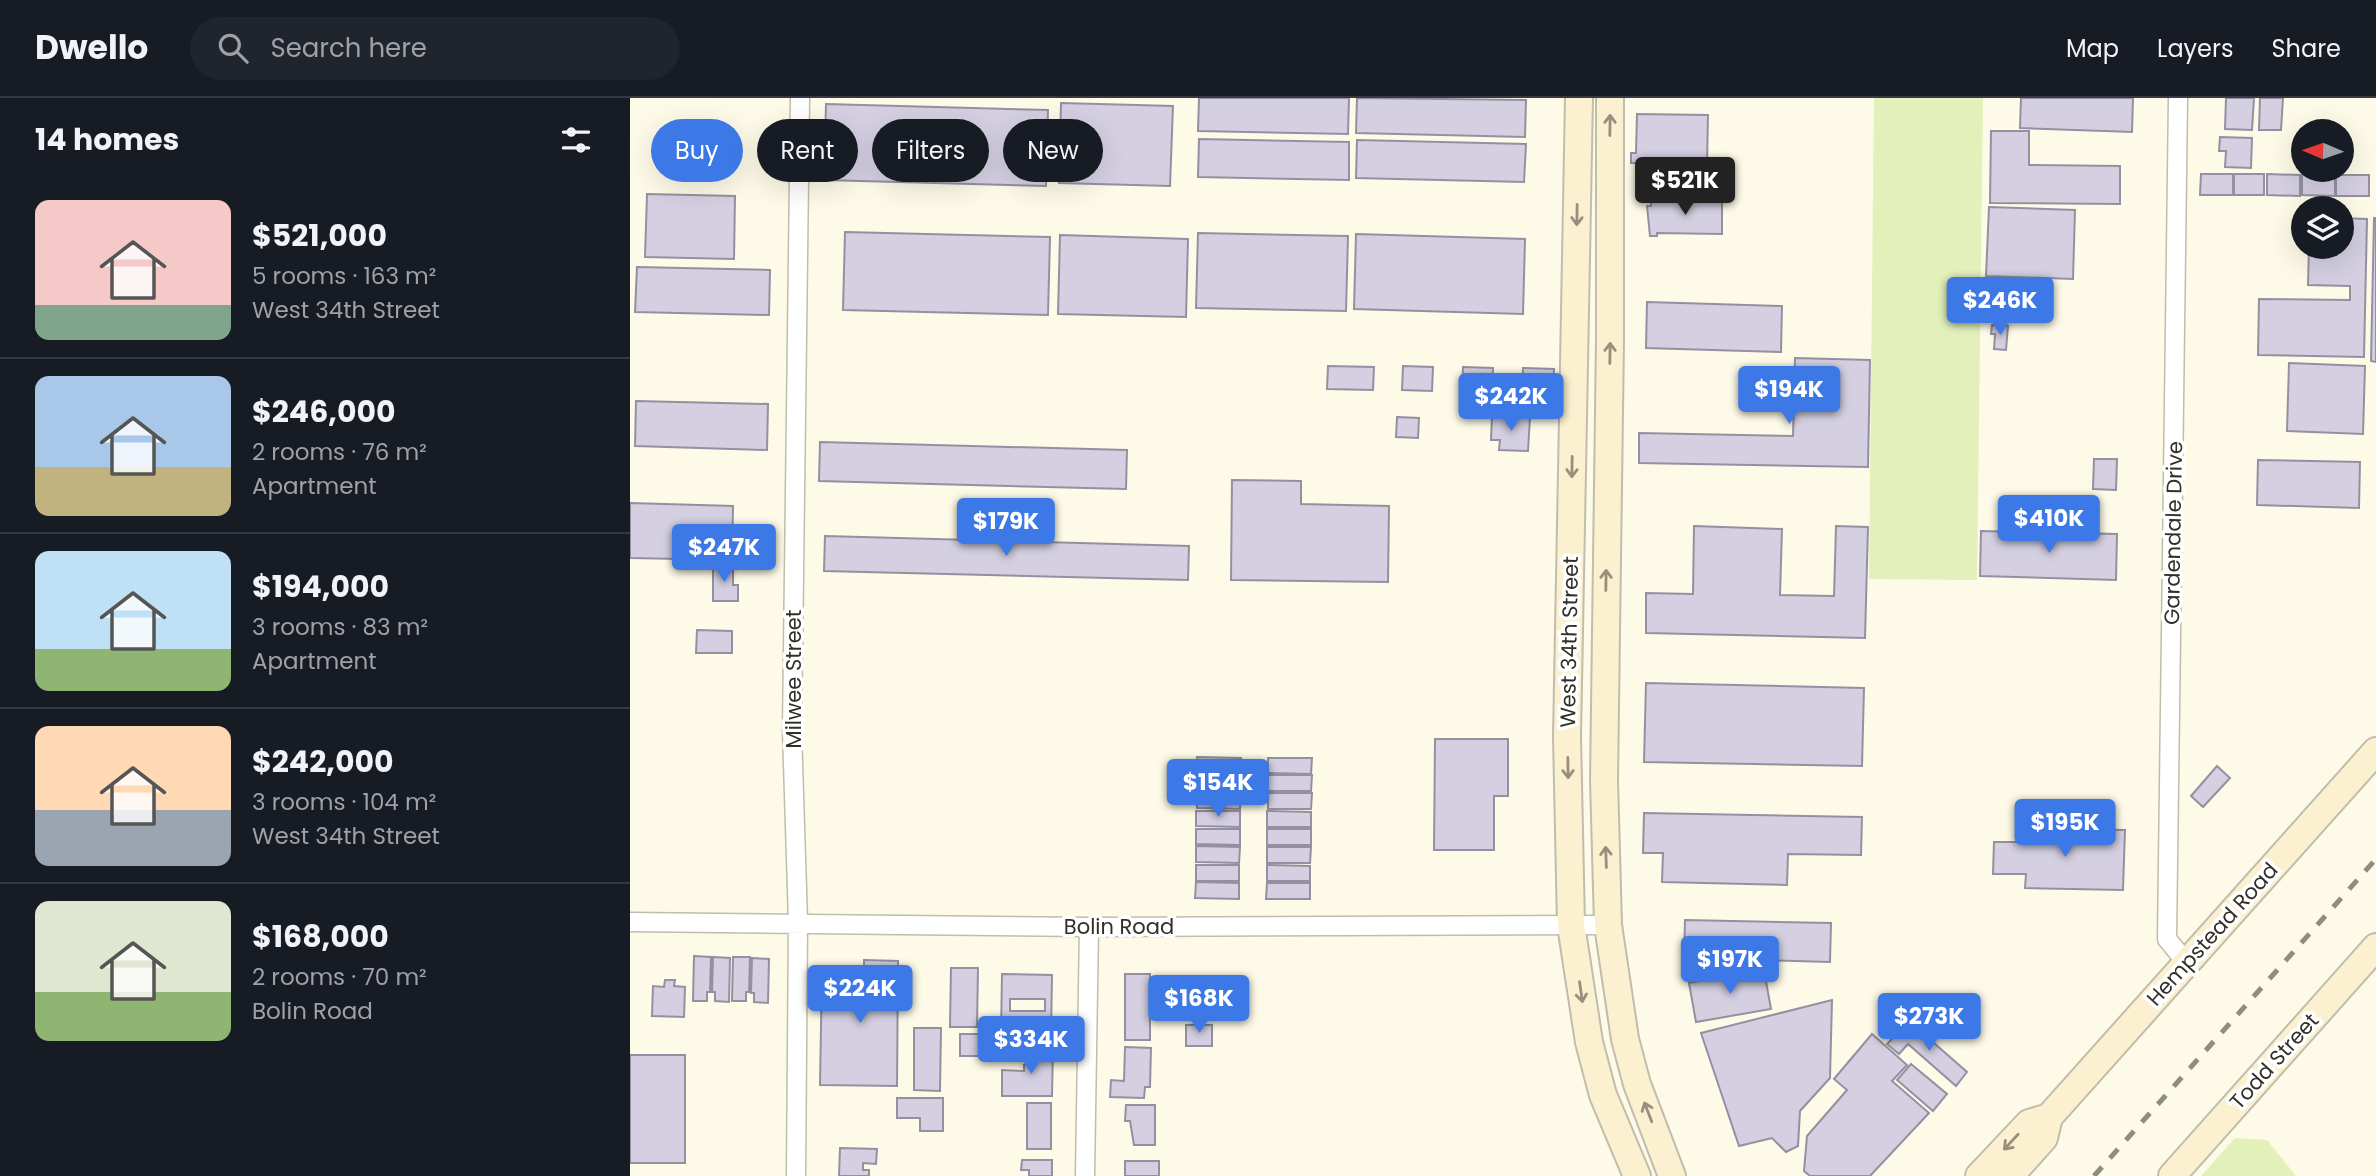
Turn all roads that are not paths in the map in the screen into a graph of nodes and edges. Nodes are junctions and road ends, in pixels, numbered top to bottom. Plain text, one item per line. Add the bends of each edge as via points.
1 (800, 98) edge
2 (1579, 98) edge
3 (1610, 98) edge
4 (2178, 98) edge
5 (1578, 169) junction
6 (1609, 169) junction
7 (1569, 631) junction
8 (1605, 633) junction
9 (2376, 751) edge
10 (630, 922) edge
11 (798, 922) junction
12 (1571, 925) junction
13 (1608, 925) junction
14 (1089, 927) junction
15 (2376, 947) edge
16 (2186, 962) junction
17 (2049, 1117) junction
18 (796, 1176) edge
19 (1085, 1176) edge
20 (1637, 1176) edge
21 (1672, 1176) edge
22 (1979, 1176) edge
23 (2010, 1176) edge
24 (2172, 1176) edge

1 - 11 street, Milwee Street via 792,731
2 - 5 main road, West 34th Street
6 -> 3 main road, West 34th Street
4 - 16 street, Gardendale Drive via 2167,939
5 - 6 main road
5 -> 7 main road, West 34th Street
8 -> 6 main road, West 34th Street
7 - 8 main road
7 -> 12 main road, West 34th Street
13 -> 8 main road, West 34th Street
9 - 16 main road, Hempstead Road
10 - 11 street, Bolin Road
11 - 14 street, Bolin Road
11 - 18 street, Milwee Street
12 - 13 street, Bolin Road
12 - 14 street, Bolin Road
12 -> 20 main road, West 34th Street via 1599,1082
21 -> 13 main road, West 34th Street via 1625,1039
14 - 19 street
15 - 24 main road, Todd Street
16 - 17 main road, Hempstead Road
17 -> 22 main road, Hempstead Road via 2029,1123
17 - 23 main road, Hempstead Road via 2044,1138

